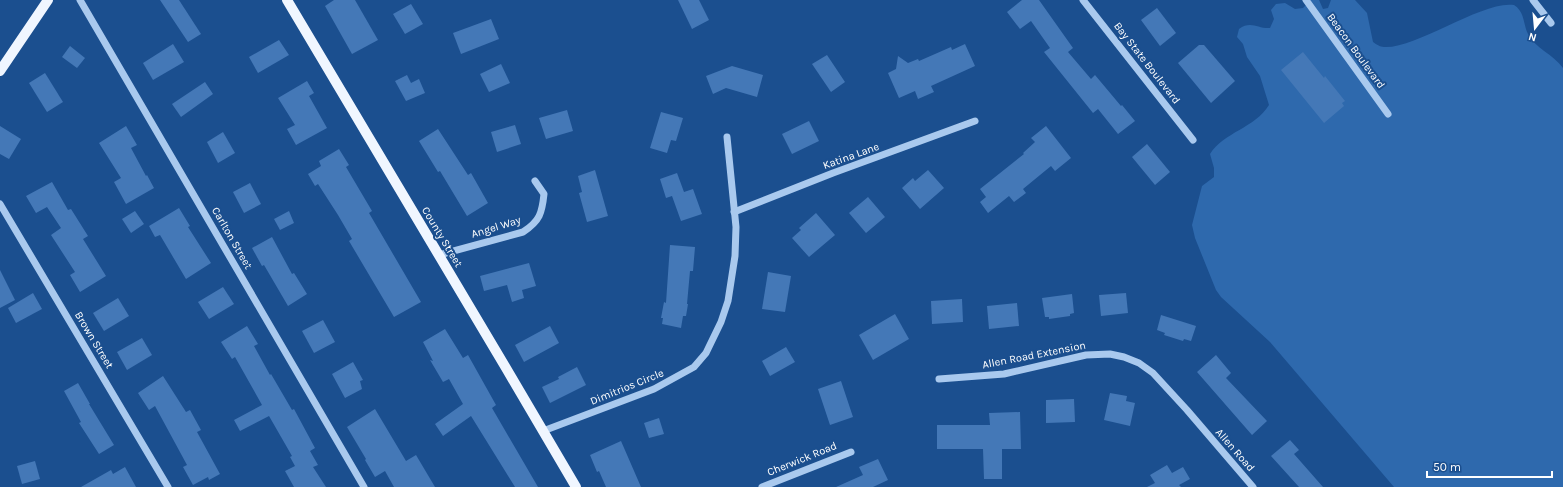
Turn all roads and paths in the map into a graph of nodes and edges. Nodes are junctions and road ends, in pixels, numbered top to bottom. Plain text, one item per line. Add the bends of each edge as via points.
1 (48, 0) edge
2 (80, 0) edge
3 (287, 0) edge
4 (1083, 0) edge
5 (1306, 0) edge
6 (1533, 0) edge
7 (1551, 23) dead end
8 (0, 71) edge
9 (1388, 114) dead end
10 (975, 121) dead end
11 (727, 137) dead end
12 (1193, 140) dead end
13 (535, 181) dead end
14 (0, 204) edge
15 (734, 212) junction
16 (439, 255) junction
17 (939, 379) dead end
18 (1201, 426) joint
19 (543, 431) junction
20 (851, 452) dead end
21 (168, 487) edge
22 (364, 487) edge
23 (576, 487) edge
24 (762, 487) edge
25 (1253, 487) edge

1 - 8 main road
2 - 22 street, Carlton Street
3 - 16 main road, County Street
4 - 12 street, Bay State Boulevard
5 - 9 street, Beacon Boulevard
6 - 7 street
10 - 15 street, Katina Lane
11 - 15 street, Dimitrios Circle
13 - 16 street, Angel Way via 544,194 543,206 534,225 523,232
14 - 21 street, Brown Street
15 - 19 street, Dimitrios Circle via 735,256 728,302 715,338 694,367 654,389
16 - 19 main road, County Street
17 - 18 street, Allen Road Extension via 1004,374 1086,354 1110,354 1139,363 1153,373
18 - 25 street, Allen Road
19 - 23 main road, County Street
20 - 24 street, Cherwick Road

